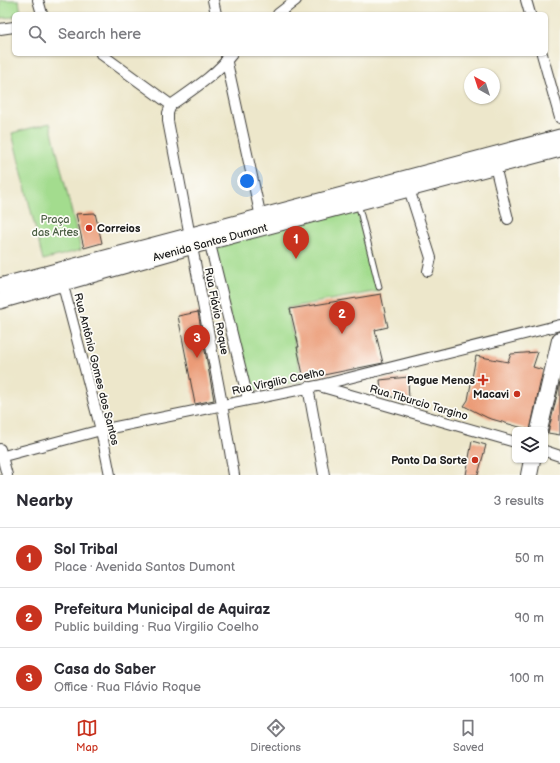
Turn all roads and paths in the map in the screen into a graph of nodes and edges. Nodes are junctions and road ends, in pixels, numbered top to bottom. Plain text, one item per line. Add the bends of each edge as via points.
1 (38, 0) edge
2 (213, 0) edge
3 (296, 0) edge
4 (526, 0) edge
5 (41, 12) edge
6 (216, 12) edge
7 (281, 12) edge
8 (529, 12) edge
9 (12, 27) edge
10 (0, 29) edge
11 (104, 56) edge
12 (228, 56) edge
13 (543, 56) edge
14 (172, 105) junction
15 (560, 118) edge
16 (560, 137) edge
17 (560, 149) edge
18 (496, 166) junction
19 (409, 189) junction
20 (358, 202) junction
21 (508, 219) dead end
22 (262, 222) junction
23 (208, 236) junction
24 (192, 240) junction
25 (428, 271) dead end
26 (61, 277) junction
27 (0, 286) edge
28 (379, 287) dead end
29 (0, 301) edge
30 (560, 325) edge
31 (560, 340) edge
32 (313, 386) junction
33 (248, 399) junction
34 (222, 404) junction
35 (540, 427) edge
36 (101, 430) junction
37 (512, 441) edge
38 (548, 452) edge
39 (1, 454) edge
40 (560, 456) edge
41 (531, 463) edge
42 (7, 475) edge
43 (110, 475) edge
44 (234, 475) edge
45 (324, 475) edge
46 (529, 475) edge

1 - 5 street
2 - 6 street
3 - 7 street
4 - 8 street
9 - 10 street
11 - 14 street
12 - 14 street via 214,73
12 - 22 street
13 - 15 street
14 - 24 street, Rua Flávio Roque via 168,121
16 - 22 street, Avenida Santos Dumont
17 - 18 street, Avenida Santos Dumont
18 - 19 street, Avenida Santos Dumont
18 - 21 street
19 - 20 street, Avenida Santos Dumont
19 - 25 street via 431,258
20 - 22 street, Avenida Santos Dumont
20 - 28 lane
22 - 23 street, Avenida Santos Dumont
23 - 24 street, Avenida Santos Dumont
23 - 33 street, Rua Flávio Roque
24 - 26 street, Avenida Santos Dumont
24 - 34 street, Rua Flávio Roque
26 - 27 street, Avenida Santos Dumont
26 - 29 street, Avenida Santos Dumont
26 - 36 street, Rua Antônio Gomes dos Santos
30 - 32 street, Rua Virgilio Coelho
31 - 35 main road
32 - 33 street, Rua Virgilio Coelho
32 - 37 street, Rua Tiburcio Targino
32 - 45 street
33 - 34 street, Rua Virgilio Coelho
34 - 36 street, Rua Virgilio Coelho
34 - 44 street, Rua Flávio Roque
36 - 39 street, Rua Virgilio Coelho
36 - 43 street, Rua Antônio Gomes dos Santos
38 - 40 street
39 - 42 street
41 - 46 main road

